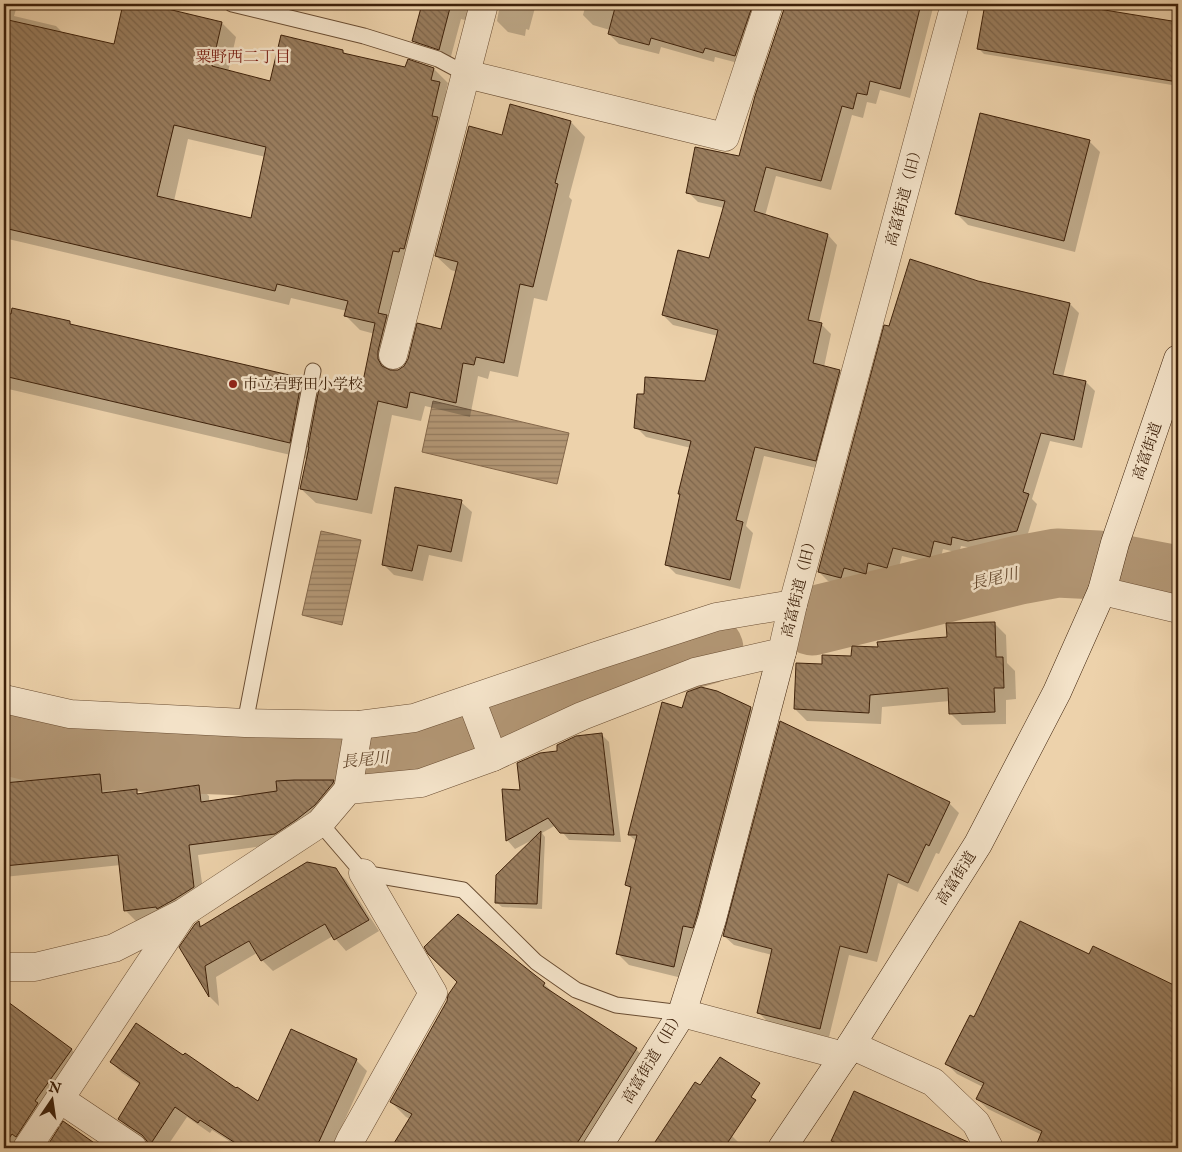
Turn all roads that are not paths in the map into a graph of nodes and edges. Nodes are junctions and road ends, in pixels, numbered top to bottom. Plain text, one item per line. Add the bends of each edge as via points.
1 (232, 4) edge
2 (484, 4) edge
3 (769, 4) edge
4 (955, 4) edge
5 (466, 74) junction
6 (393, 354) dead end
7 (1178, 359) edge
8 (313, 371) dead end
9 (1102, 591) junction
10 (793, 604) junction
11 (1178, 610) edge
12 (782, 652) junction
13 (4, 699) edge
14 (473, 705) junction
15 (245, 722) junction
16 (358, 731) junction
17 (491, 752) junction
18 (349, 784) junction
19 (320, 823) junction
20 (363, 873) junction
21 (183, 913) junction
22 (4, 967) edge
23 (682, 1013) junction
24 (848, 1050) junction
25 (60, 1099) junction
26 (27, 1148) edge
27 (133, 1148) edge
28 (347, 1148) edge
29 (596, 1148) edge
30 (782, 1148) edge
31 (989, 1148) edge

1 - 5 lane via 364,36 438,59
2 - 5 street
3 - 5 street via 725,137
4 - 10 street, 高富街道（旧）
5 - 6 street
7 - 9 street, 高富街道 via 1115,543
8 - 15 lane
9 - 11 street
9 - 24 street, 高富街道 via 1057,692 978,844
10 - 12 street, 高富街道（旧）
10 - 14 street via 716,617 596,656
12 - 17 street via 695,672
12 - 23 street, 高富街道（旧） via 712,919
13 - 15 street via 70,714
14 - 16 street
14 - 17 street
15 - 16 street
16 - 18 street
17 - 18 street via 421,783
18 - 19 street
19 - 20 lane
19 - 21 street
20 - 23 lane via 463,890 536,962 576,990 616,1005
20 - 28 street via 433,993
21 - 22 street via 114,948 35,967
21 - 25 street
23 - 24 street
23 - 29 street, 高富街道（旧）
24 - 30 street, 高富街道
24 - 31 street via 933,1082 976,1123
25 - 26 street
25 - 27 street

